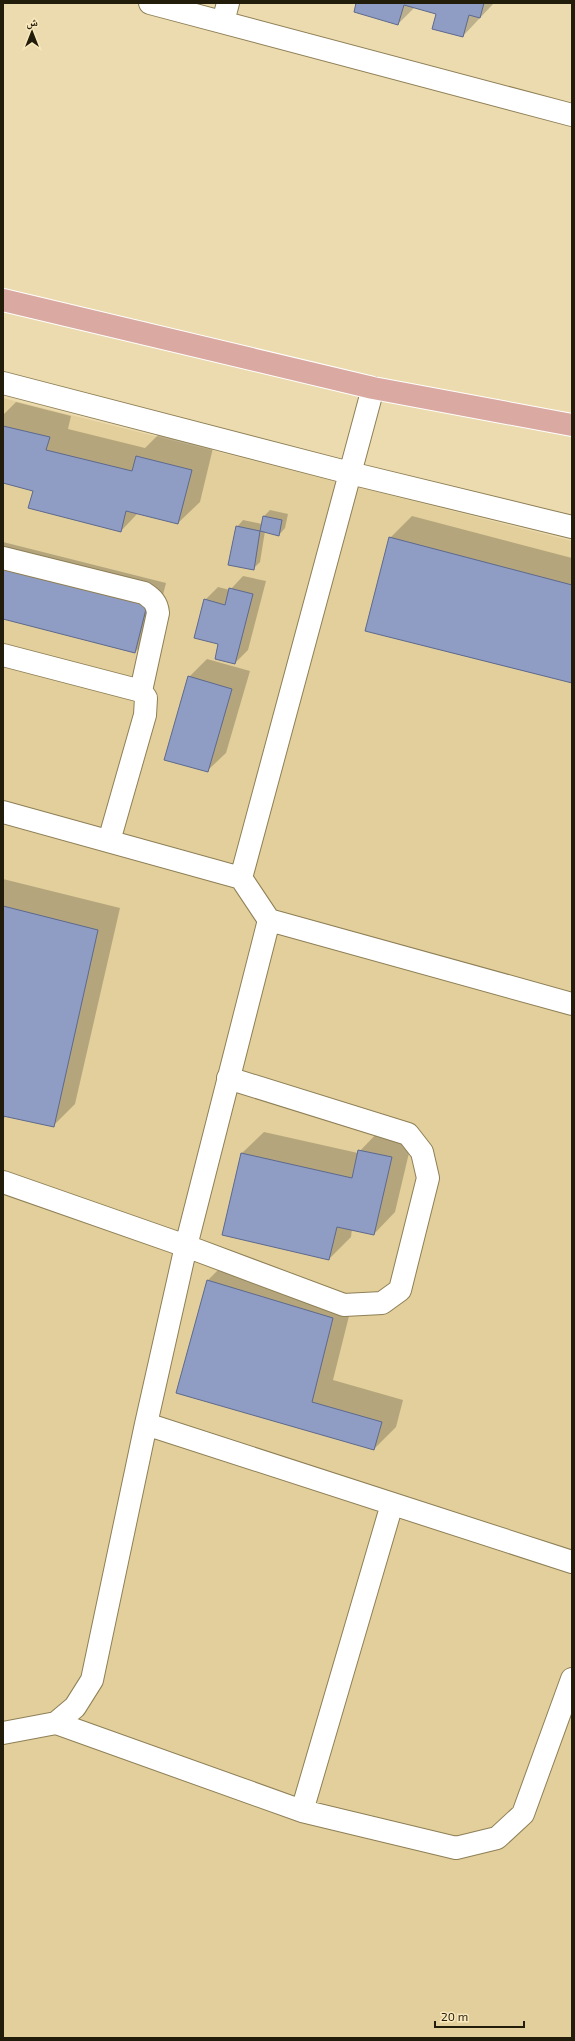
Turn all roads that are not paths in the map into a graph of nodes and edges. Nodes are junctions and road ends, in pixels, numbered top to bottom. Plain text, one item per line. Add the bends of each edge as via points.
1 (150, 3) edge
2 (225, 13) edge
3 (572, 115) edge
4 (3, 300) edge
5 (3, 383) edge
6 (373, 388) junction
7 (572, 425) edge
8 (350, 473) junction
9 (572, 527) edge
10 (3, 558) edge
11 (3, 656) edge
12 (141, 691) junction
13 (3, 812) edge
14 (110, 841) junction
15 (241, 878) junction
16 (269, 920) junction
17 (572, 1004) edge
18 (228, 1078) junction
19 (3, 1182) edge
20 (186, 1246) junction
21 (146, 1424) junction
22 (392, 1504) junction
23 (572, 1562) edge
24 (572, 1679) edge
25 (56, 1723) junction
26 (3, 1733) edge
27 (302, 1811) junction

1 - 2 street
2 - 3 street
4 - 6 main road
5 - 8 street
6 - 7 main road
6 - 8 street
8 - 9 street
8 - 15 street
10 - 12 street via 144,593 152,599 157,606 158,614
11 - 12 street
12 - 14 street via 146,698 145,715
13 - 14 street
14 - 15 street
15 - 16 street
16 - 17 street
16 - 18 street
18 - 20 street
18 - 20 street via 408,1134 422,1152 428,1178 400,1290 382,1303 344,1305
19 - 20 street
20 - 21 street
21 - 22 street
21 - 25 street via 92,1680 75,1707
22 - 23 street
22 - 27 street
24 - 27 street via 523,1814 497,1838 456,1848
25 - 26 street
25 - 27 street

